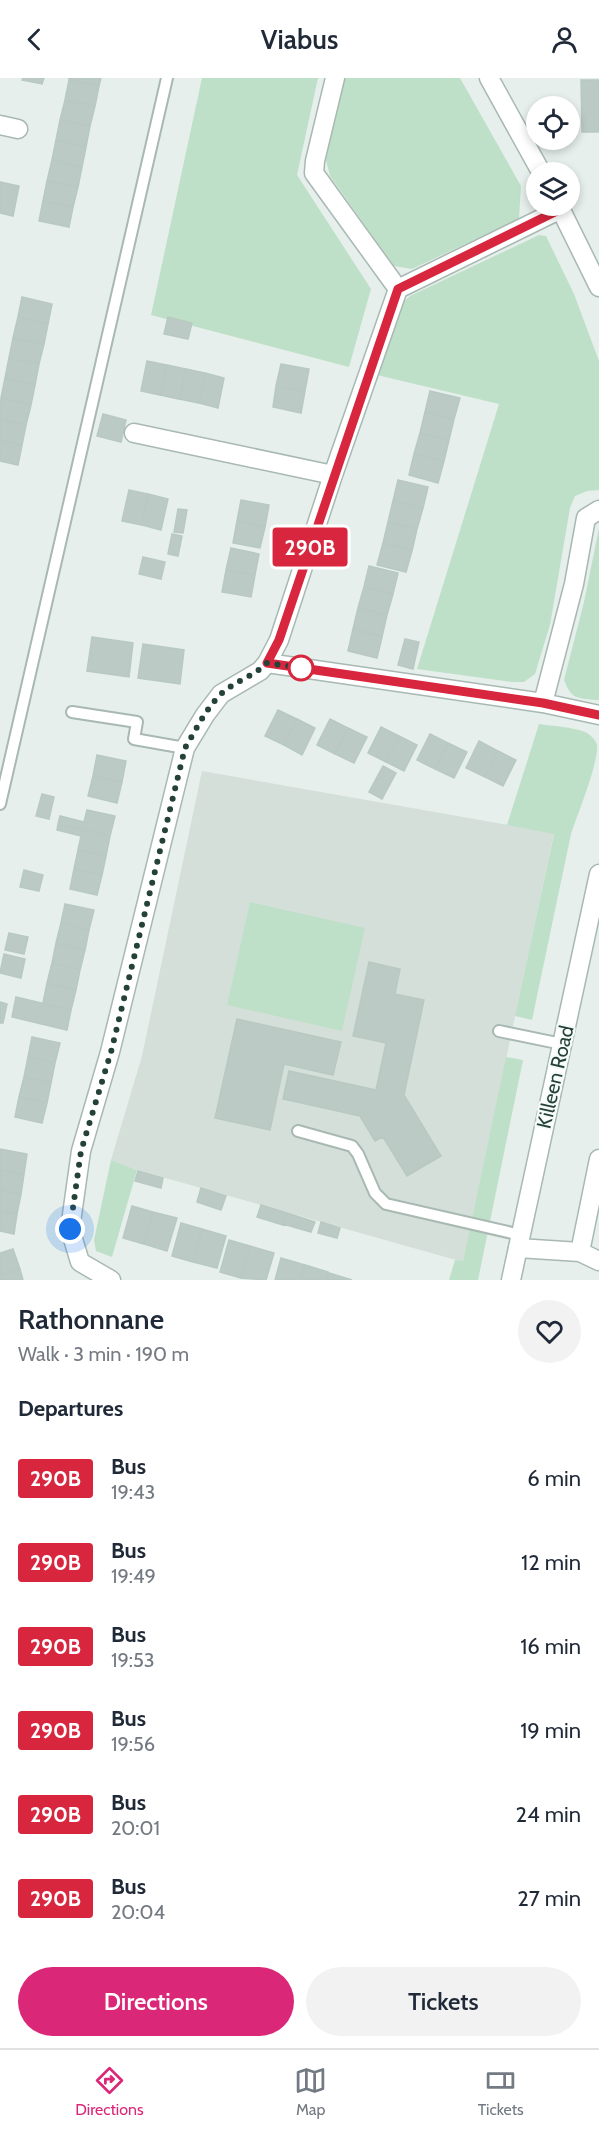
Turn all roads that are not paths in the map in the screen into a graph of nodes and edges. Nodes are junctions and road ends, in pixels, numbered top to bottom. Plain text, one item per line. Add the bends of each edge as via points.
1 (167, 78) edge
2 (335, 78) edge
3 (489, 78) edge
4 (0, 125) edge
5 (18, 129) dead end
6 (535, 162) edge
7 (542, 216) edge
8 (565, 216) edge
9 (597, 277) edge
10 (398, 289) junction
11 (134, 433) dead end
12 (333, 475) junction
13 (599, 510) edge
14 (267, 663) junction
15 (543, 703) junction
16 (72, 712) dead end
17 (599, 715) edge
18 (185, 748) junction
19 (0, 804) edge
20 (599, 874) edge
21 (499, 1031) dead end
22 (562, 1044) junction
23 (298, 1131) dead end
24 (599, 1159) edge
25 (519, 1242) junction
26 (580, 1252) junction
27 (599, 1262) edge
28 (111, 1280) edge
29 (511, 1280) edge

1 - 19 lane
2 - 10 street via 314,173
3 - 6 street
4 - 5 street
7 - 10 street
8 - 9 street
10 - 12 street
11 - 12 street
12 - 14 street via 279,640
13 - 15 street via 586,518 574,584
14 - 15 street
14 - 18 street via 221,694
15 - 17 street
16 - 18 lane via 137,722 134,739
18 - 28 street via 111,1052 81,1151 70,1229 80,1262
20 - 22 street, Killeen Road
21 - 22 lane
22 - 25 street, Killeen Road
23 - 25 lane via 352,1146 375,1193 386,1204
24 - 26 street
25 - 26 street
25 - 29 street, Killeen Road
26 - 27 street

